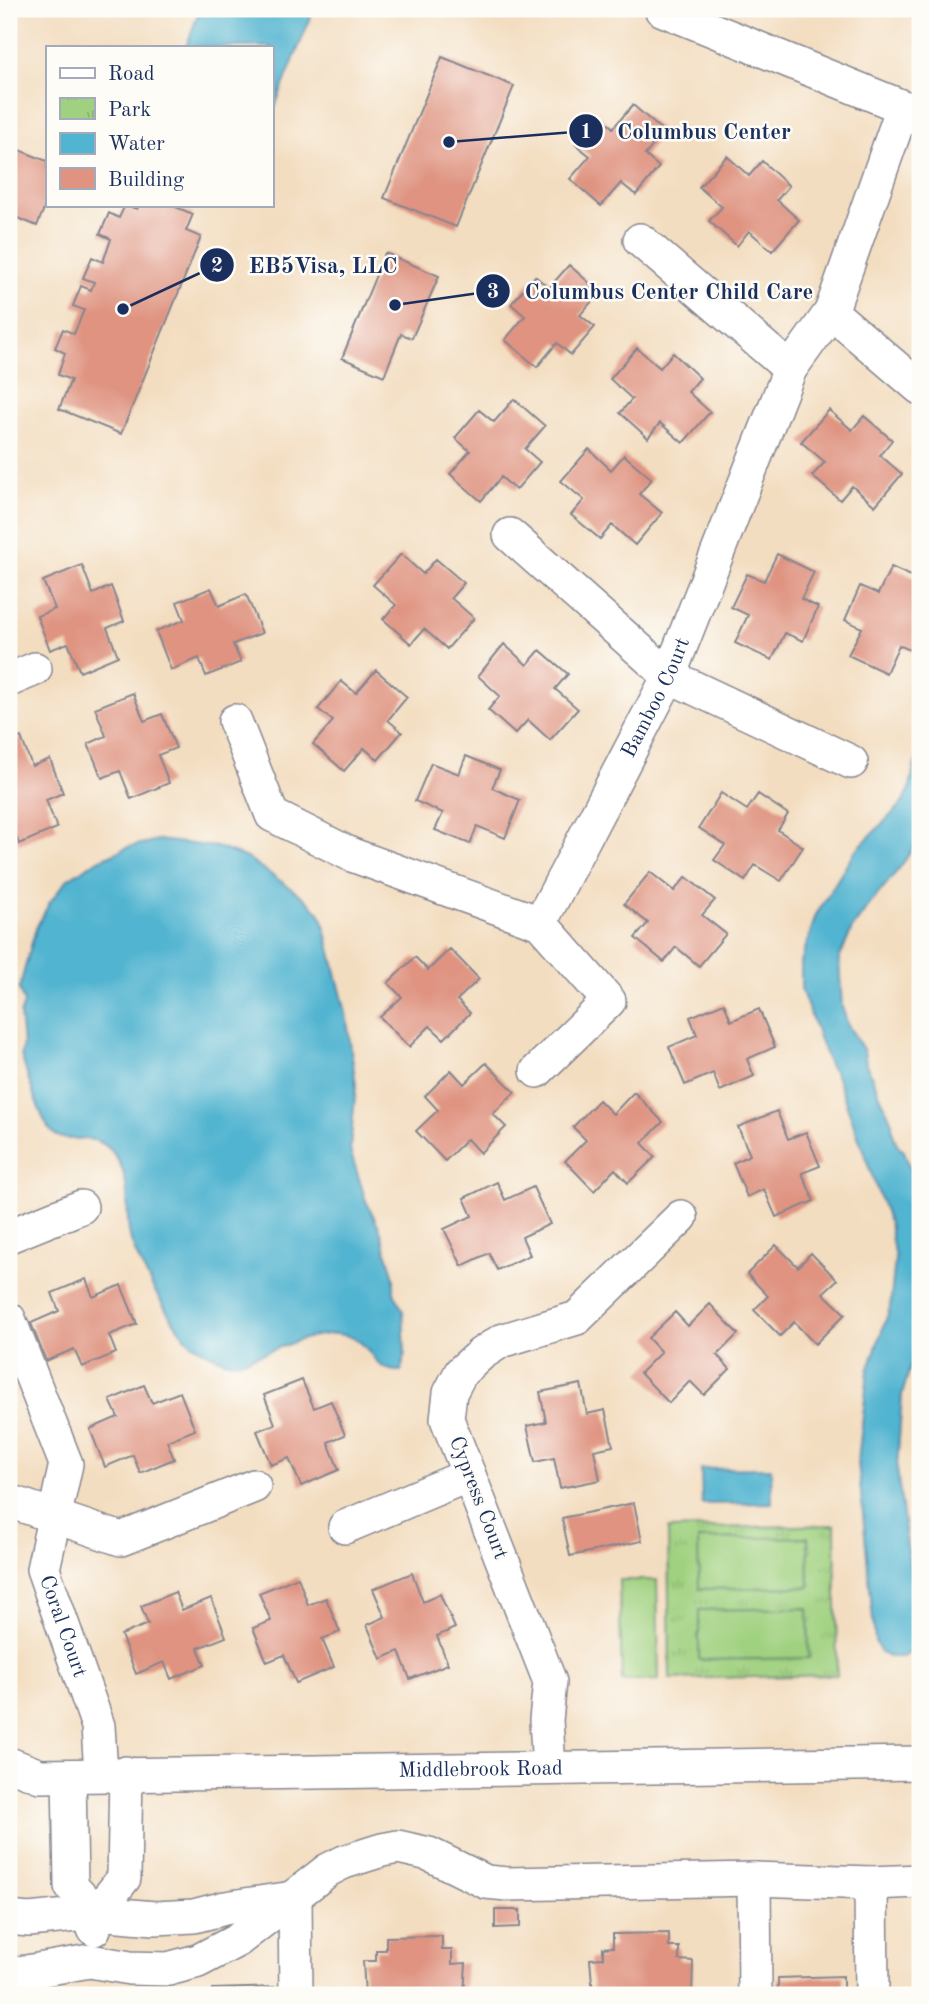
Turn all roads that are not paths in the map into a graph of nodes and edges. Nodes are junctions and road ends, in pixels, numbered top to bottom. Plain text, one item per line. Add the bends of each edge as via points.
1 (661, 9) edge
2 (912, 111) edge
3 (640, 240) dead end
4 (831, 312) junction
5 (790, 369) junction
6 (920, 388) edge
7 (510, 535) dead end
8 (669, 676) junction
9 (235, 721) dead end
10 (851, 762) dead end
11 (540, 923) junction
12 (537, 1071) dead end
13 (81, 1207) dead end
14 (681, 1216) dead end
15 (9, 1236) edge
16 (9, 1319) edge
17 (469, 1475) junction
18 (254, 1486) dead end
19 (9, 1501) edge
20 (54, 1517) junction
21 (345, 1527) dead end
22 (920, 1763) edge
23 (9, 1764) edge
24 (549, 1768) junction
25 (84, 1775) junction
26 (9, 1789) edge
27 (754, 1880) junction
28 (920, 1881) edge
29 (871, 1883) junction
30 (295, 1898) junction
31 (96, 1913) junction
32 (9, 1918) edge
33 (90, 1961) junction
34 (9, 1975) edge
35 (296, 1995) edge
36 (755, 1995) edge
37 (872, 1995) edge

1 - 2 street
2 - 4 street, Bamboo Court
3 - 5 street
4 - 5 street, Bamboo Court
4 - 6 street
5 - 8 street, Bamboo Court
7 - 8 street
8 - 10 street
8 - 11 street, Bamboo Court
9 - 11 street via 272,815 352,855
11 - 12 street via 609,1001
13 - 15 street
14 - 17 street, Cypress Court via 577,1318 501,1340 461,1372 450,1393 447,1419
16 - 20 street, Coral Court via 66,1464
17 - 21 street
17 - 24 street, Cypress Court via 550,1682 546,1720
18 - 20 street via 121,1539
19 - 20 street
20 - 25 street, Coral Court via 43,1569 98,1726
22 - 24 street, Middlebrook Road
23 - 25 street, Middlebrook Road
24 - 25 street, Middlebrook Road
25 - 26 street, Middlebrook Road
25 - 31 street via 71,1886
25 - 31 street via 124,1878
27 - 29 street
27 - 30 street via 496,1883 429,1854 398,1847 344,1862
27 - 36 street
28 - 29 street
29 - 37 street
30 - 31 street via 194,1916
30 - 33 street via 238,1940 198,1961 167,1969
30 - 35 street
31 - 32 street
31 - 33 street
33 - 34 street

